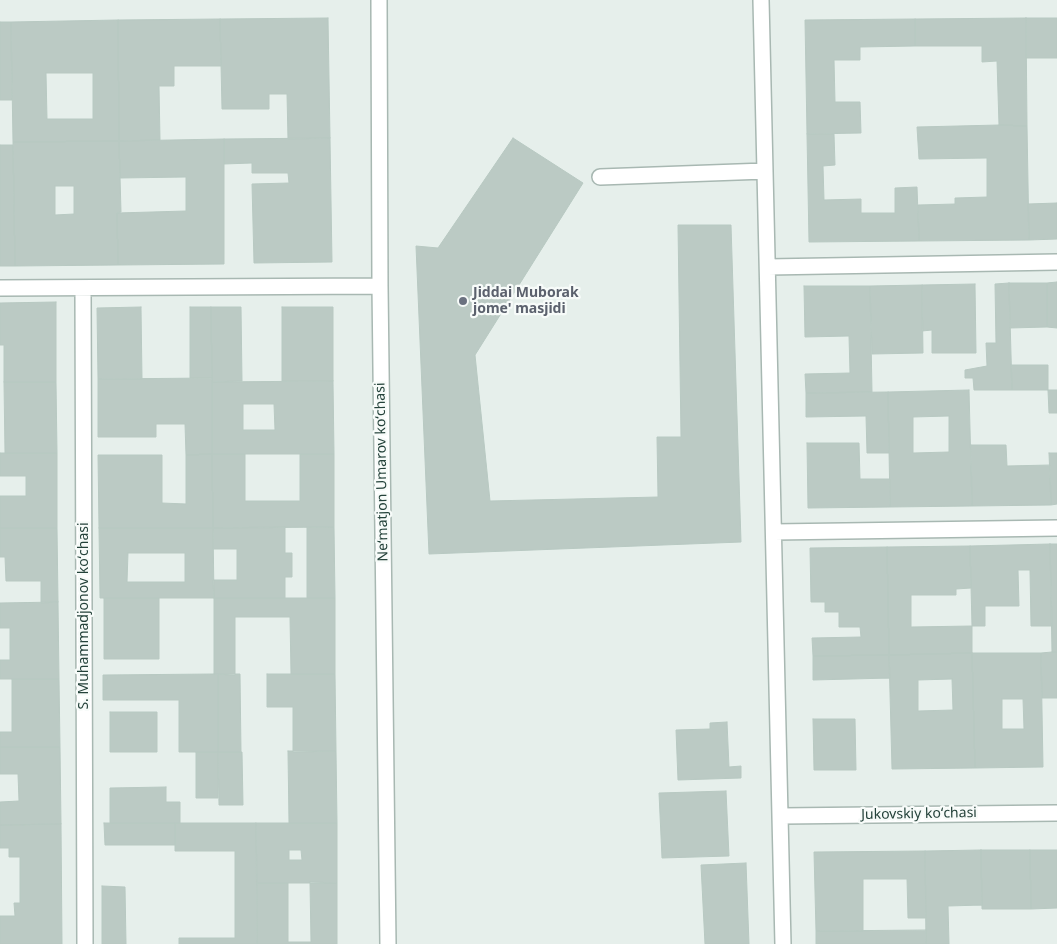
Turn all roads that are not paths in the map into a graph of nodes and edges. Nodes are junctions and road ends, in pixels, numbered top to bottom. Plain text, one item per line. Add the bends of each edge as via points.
1 (379, 0) edge
2 (761, 0) edge
3 (765, 171) junction
4 (600, 177) dead end
5 (1057, 262) edge
6 (768, 267) junction
7 (380, 286) junction
8 (0, 288) edge
9 (83, 288) junction
10 (1057, 528) edge
11 (774, 532) junction
12 (1057, 813) edge
13 (782, 816) junction
14 (85, 944) edge
15 (388, 944) edge
16 (783, 944) edge

1 - 7 street, Neʻmatjon Umarov koʻchasi
2 - 3 street
3 - 4 street
3 - 6 street
5 - 6 street
6 - 11 street
7 - 9 street
7 - 15 street, Neʻmatjon Umarov koʻchasi
8 - 9 street
9 - 14 street, S. Muhammadjonov koʻchasi
10 - 11 street
11 - 13 street
12 - 13 street, Jukovskiy koʻchasi
13 - 16 street

